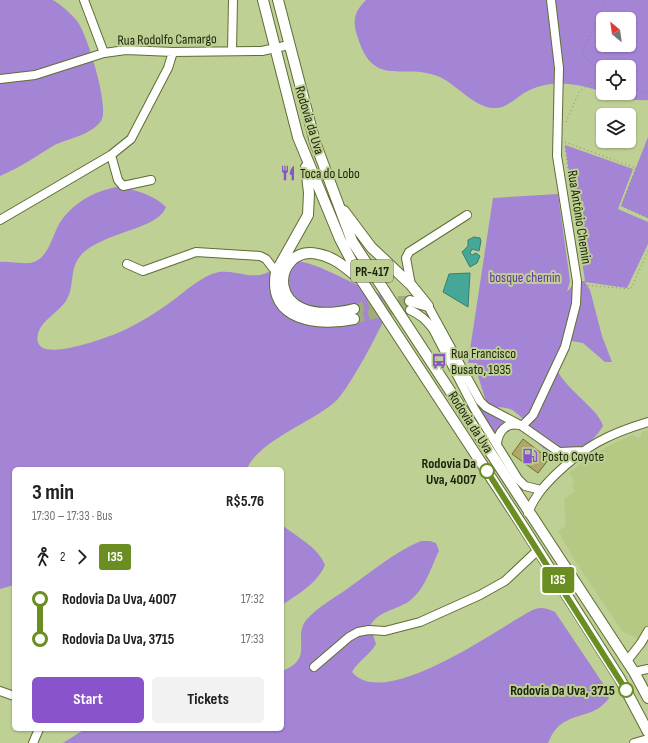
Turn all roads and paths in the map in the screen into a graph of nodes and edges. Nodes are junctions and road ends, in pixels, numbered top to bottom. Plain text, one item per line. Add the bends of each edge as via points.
1 (84, 0) edge
2 (233, 0) edge
3 (263, 0) edge
4 (551, 0) edge
5 (606, 0) edge
6 (280, 1) edge
7 (289, 45) junction
8 (275, 48) junction
9 (232, 51) junction
10 (173, 52) junction
11 (104, 53) junction
12 (596, 67) edge
13 (0, 79) edge
14 (596, 79) edge
15 (636, 90) edge
16 (648, 93) edge
17 (558, 123) junction
18 (303, 151) junction
19 (111, 155) junction
20 (151, 180) dead end
21 (338, 203) junction
22 (467, 215) dead end
23 (575, 218) dead end
24 (648, 218) edge
25 (0, 220) edge
26 (648, 251) edge
27 (127, 264) dead end
28 (276, 272) junction
29 (362, 281) junction
30 (411, 285) junction
31 (584, 286) dead end
32 (410, 306) joint
33 (428, 306) junction
34 (648, 422) edge
35 (522, 426) junction
36 (497, 444) junction
37 (583, 450) junction
38 (559, 452) junction
39 (560, 471) junction
40 (540, 490) junction
41 (528, 513) junction
42 (538, 550) junction
43 (648, 632) edge
44 (627, 661) junction
45 (314, 667) dead end
46 (648, 669) edge
47 (634, 672) junction
48 (0, 691) edge
49 (12, 695) edge
50 (648, 698) edge
51 (38, 731) edge
52 (648, 732) edge
53 (648, 739) edge
54 (33, 743) edge
55 (634, 743) edge

1 - 11 street
2 - 9 street
3 - 8 main road, Rodovia da Uva / PR-417
4 - 17 street, Rua Antônio Chemin via 559,68
5 - 12 path via 582,54
6 - 7 main road, Rodovia da Uva / PR-417
7 - 8 street, Rua Rodolfo Camargo
7 - 21 main road, Rodovia da Uva / PR-417 via 315,142
8 - 9 street, Rua Rodolfo Camargo
8 - 18 main road, Rodovia da Uva / PR-417
9 - 10 street, Rua Rodolfo Camargo
10 - 11 street, Rua Rodolfo Camargo via 126,50
10 - 19 street via 168,68 131,139
11 - 13 street, Rua Rodolfo Camargo via 35,75
14 - 17 path via 579,92 565,124
15 - 16 path
17 - 35 street, Rua Antônio Chemin via 557,156 577,281 576,304 565,347 533,415
18 - 28 main road via 310,193 308,215
18 - 29 main road, Rodovia da Uva / PR-417 via 340,239
19 - 20 street via 120,184 123,186
19 - 25 street
21 - 30 main road via 371,247
21 - 41 main road, Rodovia da Uva / PR-417 via 352,241
22 - 30 street via 409,252 406,258
23 - 24 path via 565,142 636,168 621,206
26 - 31 path via 631,289
27 - 28 street via 143,272 202,252 260,256 266,259
28 - 29 main road via 277,295 283,306 294,315 321,323 354,314 311,312 291,301 284,292 282,280 291,261 299,256 317,253 336,261
29 - 42 main road, Rodovia da Uva / PR-417
30 - 33 main road
32 - 33 main road
32 - 36 street via 433,329 474,408
33 - 35 street via 480,401 486,407
34 - 37 street via 616,432
35 - 36 street via 510,425 504,428 500,432
35 - 38 street
36 - 40 street via 525,486
37 - 38 street
37 - 39 street
38 - 39 street
39 - 40 street
40 - 41 street
41 - 44 main road, Rodovia da Uva / PR-417
42 - 45 street via 505,581 480,595 420,622 384,631 358,632
42 - 52 main road, Rodovia da Uva / PR-417 via 620,679
43 - 44 street
44 - 47 main road, Rodovia da Uva / PR-417
46 - 47 street
47 - 50 main road, Rodovia da Uva / PR-417
48 - 49 street
51 - 54 street
53 - 55 street

